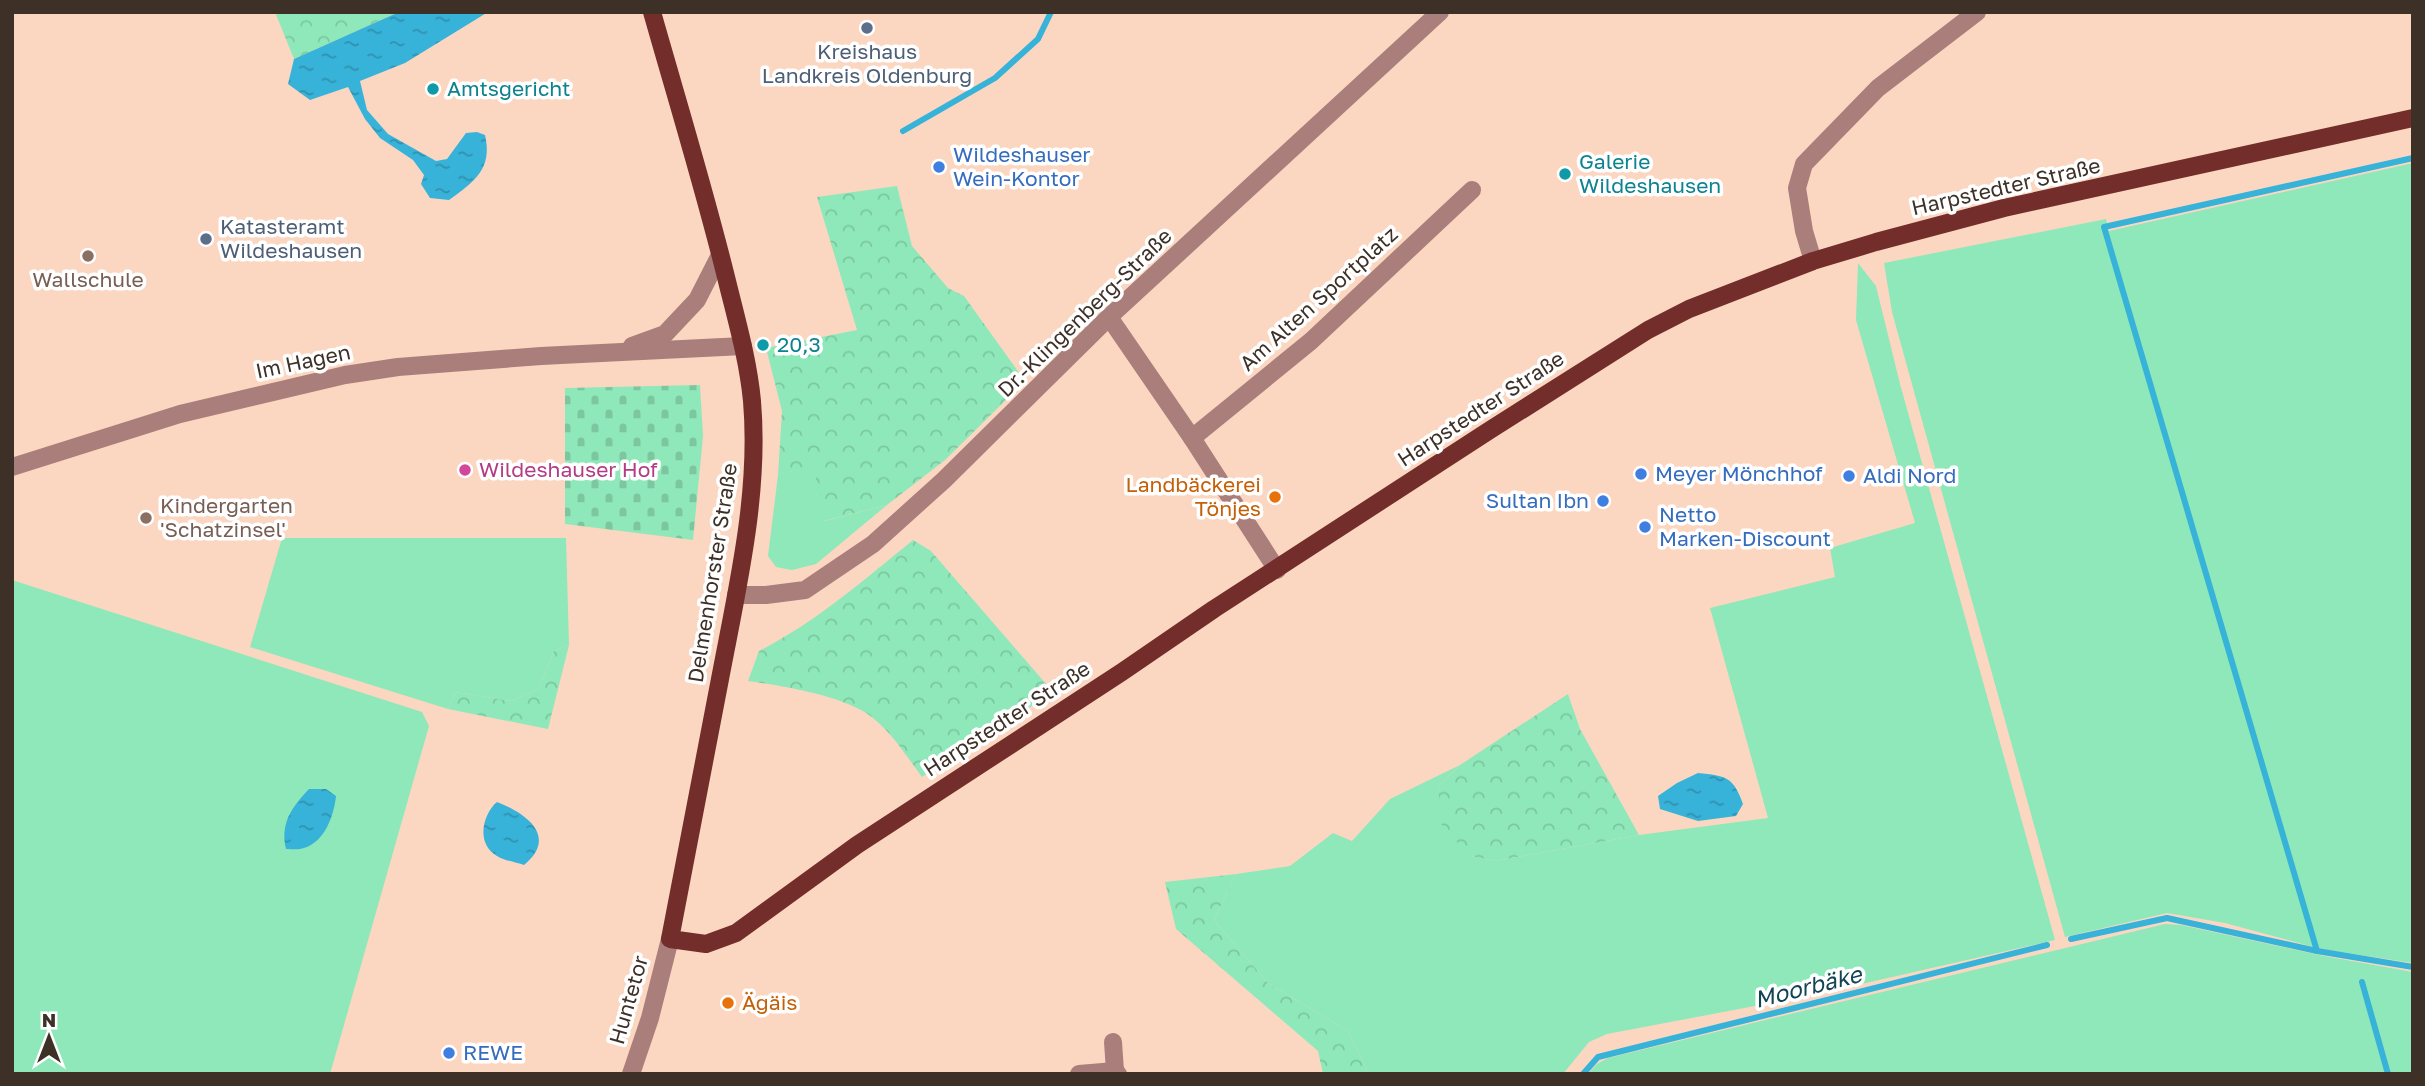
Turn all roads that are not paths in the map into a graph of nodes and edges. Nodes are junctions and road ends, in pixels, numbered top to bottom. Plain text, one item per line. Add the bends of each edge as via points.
1 (652, 12) edge
2 (1440, 12) edge
3 (1977, 12) edge
4 (2413, 118) edge
5 (1472, 190) dead end
6 (720, 255) junction
7 (1813, 261) junction
8 (1109, 317) junction
9 (743, 346) junction
10 (613, 352) junction
11 (1192, 438) junction
12 (12, 467) edge
13 (1277, 570) junction
14 (736, 595) junction
15 (670, 939) junction
16 (1113, 1042) dead end
17 (1116, 1072) edge
18 (631, 1074) edge
19 (1079, 1074) edge

1 - 6 main road, Delmenhorster Straße
2 - 8 street, Dr.-Klingenberg-Straße
3 - 7 street via 1878,88 1804,164 1797,188
4 - 7 main road, Harpstedter Straße via 2004,208
5 - 11 street, Am Alten Sportplatz via 1311,341
6 - 9 main road, Delmenhorster Straße
6 - 10 street, Im Hagen via 697,300 665,334
7 - 13 main road, Harpstedter Straße via 1689,309 1648,330
8 - 11 street
8 - 14 street, Dr.-Klingenberg-Straße via 873,544 805,590
9 - 10 street, Im Hagen
9 - 14 main road, Delmenhorster Straße via 754,440
10 - 12 street, Im Hagen via 345,375 180,414
11 - 13 street
13 - 15 main road, Harpstedter Straße via 928,797 736,933 706,944
14 - 15 main road, Delmenhorster Straße
15 - 18 street, Huntetor
16 - 17 street
17 - 19 street

